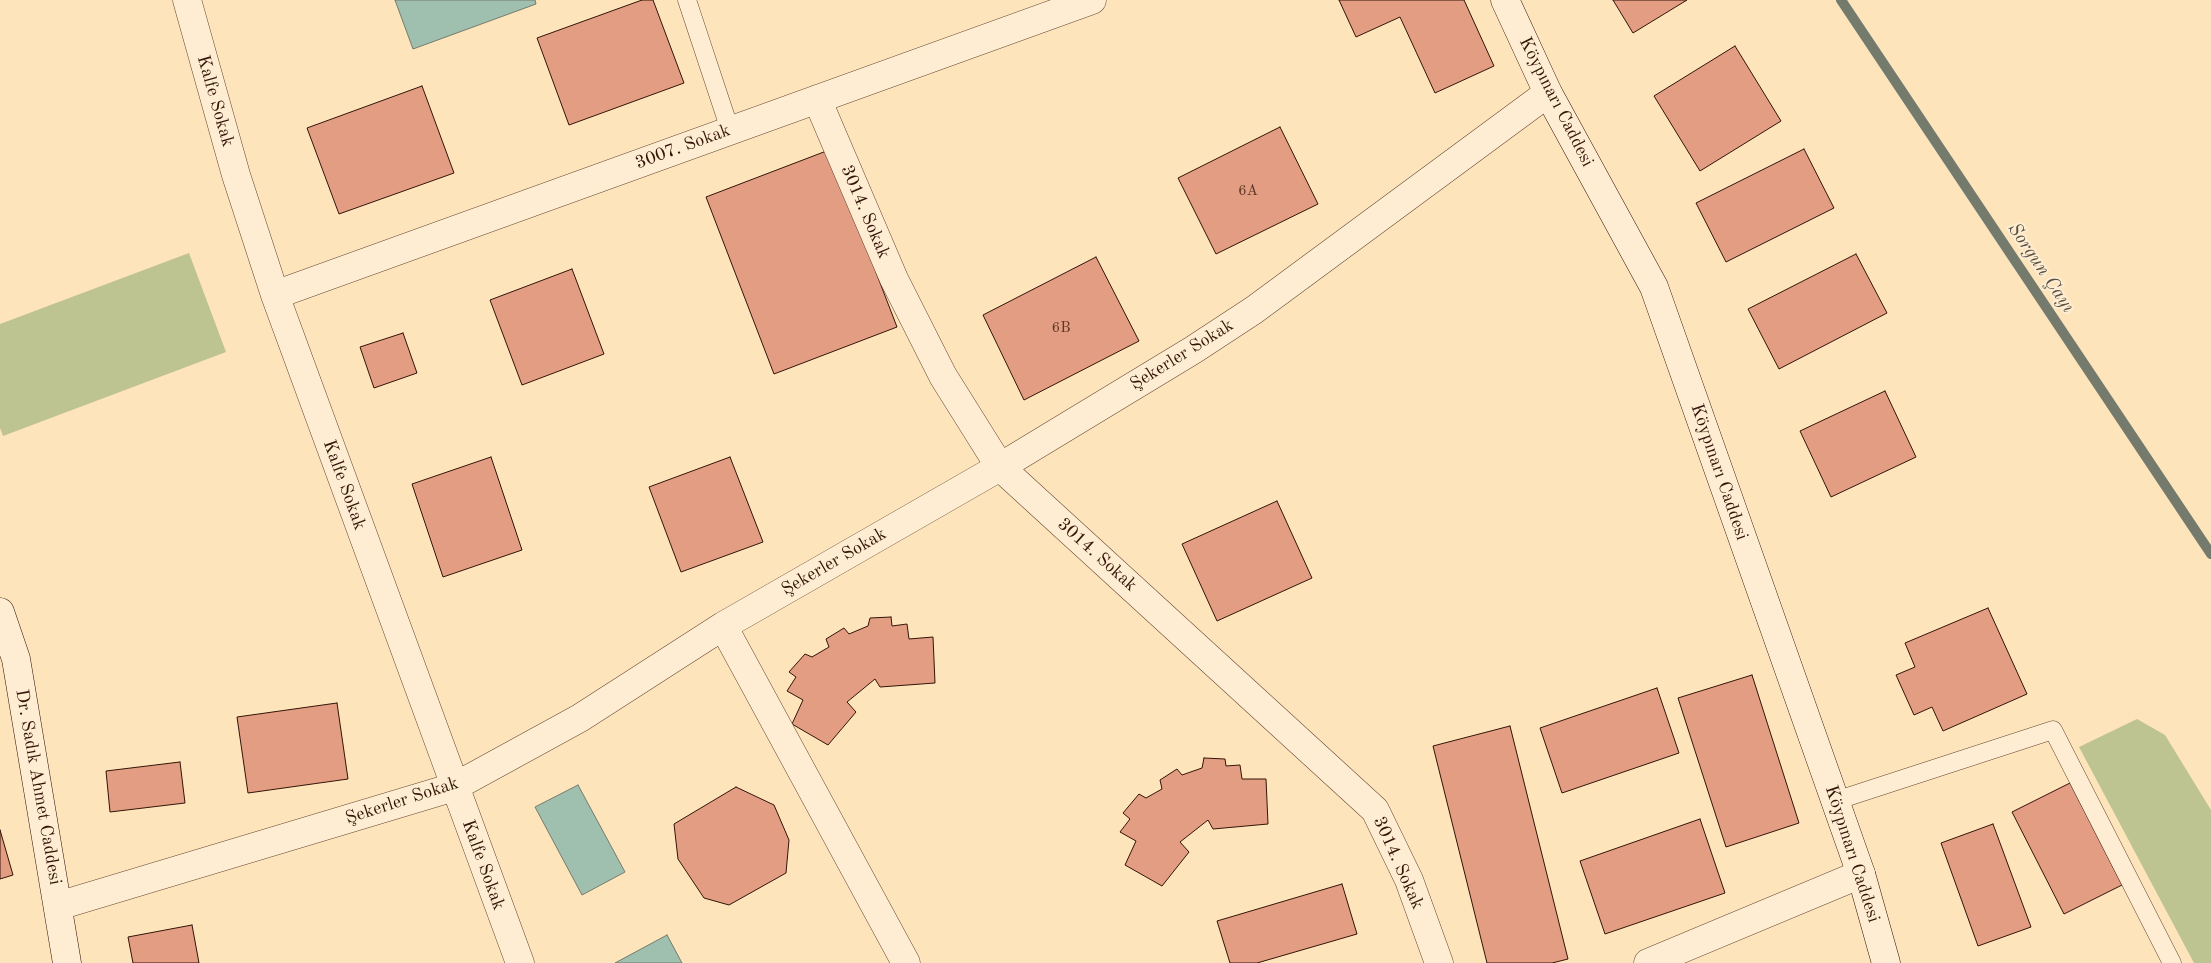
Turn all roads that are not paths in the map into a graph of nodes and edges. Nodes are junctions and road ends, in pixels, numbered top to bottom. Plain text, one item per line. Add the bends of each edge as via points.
1 (187, 0) edge
2 (687, 0) edge
3 (1505, 0) edge
4 (1079, 2) edge
5 (1548, 93) junction
6 (817, 99) junction
7 (730, 130) junction
8 (275, 295) junction
9 (1000, 467) junction
10 (0, 612) edge
11 (723, 626) junction
12 (8, 658) edge
13 (454, 787) junction
14 (1835, 801) junction
15 (1861, 874) junction
16 (58, 906) junction
17 (67, 963) edge
18 (520, 963) edge
19 (906, 963) edge
20 (1440, 963) edge
21 (1648, 963) edge
22 (1886, 963) edge
23 (2172, 963) edge

1 - 8 street, Kalfe Sokak via 236,175
2 - 7 lane
3 - 5 street, Köypınarı Caddesi
4 - 6 street, 3007. Sokak
5 - 9 street, Şekerler Sokak via 1254,310
5 - 14 street, Köypınarı Caddesi via 1654,287
6 - 7 street, 3007. Sokak
6 - 9 street, 3014. Sokak via 894,279 943,376
7 - 8 street, 3007. Sokak
8 - 13 street, Kalfe Sokak
9 - 11 street, Şekerler Sokak
9 - 20 street, 3014. Sokak via 1374,810 1409,880
10 - 12 street, Dr. Sadık Ahmet Caddesi
11 - 13 street, Şekerler Sokak via 580,718
11 - 19 street
12 - 16 street, Dr. Sadık Ahmet Caddesi
13 - 16 street, Şekerler Sokak
13 - 18 street, Kalfe Sokak
14 - 15 street, Köypınarı Caddesi
14 - 23 lane via 2053,730
15 - 21 street
15 - 22 street, Köypınarı Caddesi
16 - 17 street, Dr. Sadık Ahmet Caddesi

